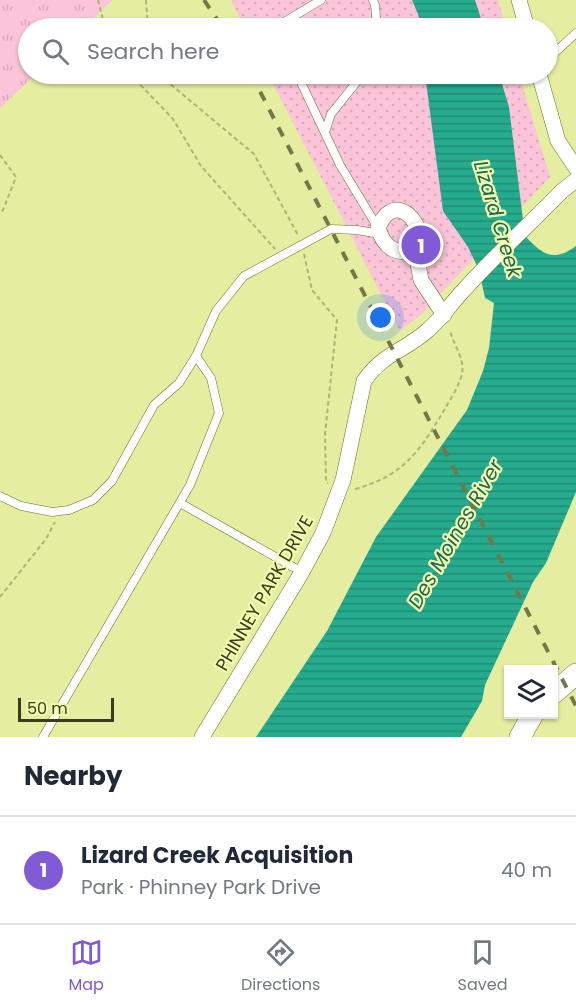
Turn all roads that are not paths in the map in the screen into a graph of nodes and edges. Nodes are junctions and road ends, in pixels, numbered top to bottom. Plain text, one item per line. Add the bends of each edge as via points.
1 (321, 0) edge
2 (373, 0) edge
3 (519, 0) edge
4 (291, 18) edge
5 (376, 18) edge
6 (524, 18) edge
7 (576, 33) edge
8 (558, 50) edge
9 (302, 84) edge
10 (355, 84) edge
11 (542, 84) edge
12 (325, 132) junction
13 (576, 168) edge
14 (576, 180) edge
15 (379, 231) junction
16 (415, 248) junction
17 (448, 320) junction
18 (196, 356) junction
19 (0, 496) edge
20 (180, 503) junction
21 (302, 572) junction
22 (576, 674) edge
23 (558, 690) edge
24 (530, 719) edge
25 (43, 737) edge
26 (202, 737) edge
27 (520, 737) edge

1 - 4 lane
2 - 5 lane
3 - 6 street
7 - 8 lane
9 - 12 lane
10 - 12 lane via 331,114
11 - 13 street via 558,141
12 - 15 lane
14 - 17 street, PHINNEY PARK DRIVE via 462,292
15 - 16 street via 382,240 397,252
15 - 16 street via 381,221 390,213 404,211 419,227 421,240
15 - 18 lane via 331,229 244,276 216,311
16 - 17 street via 421,280
17 - 21 street, PHINNEY PARK DRIVE via 379,362 364,381 340,490
18 - 19 lane via 179,383 154,405 112,481 93,500 52,512 21,506
18 - 20 lane via 211,378 219,413
20 - 21 lane
20 - 25 lane
21 - 26 street, PHINNEY PARK DRIVE
22 - 23 street
24 - 27 street

